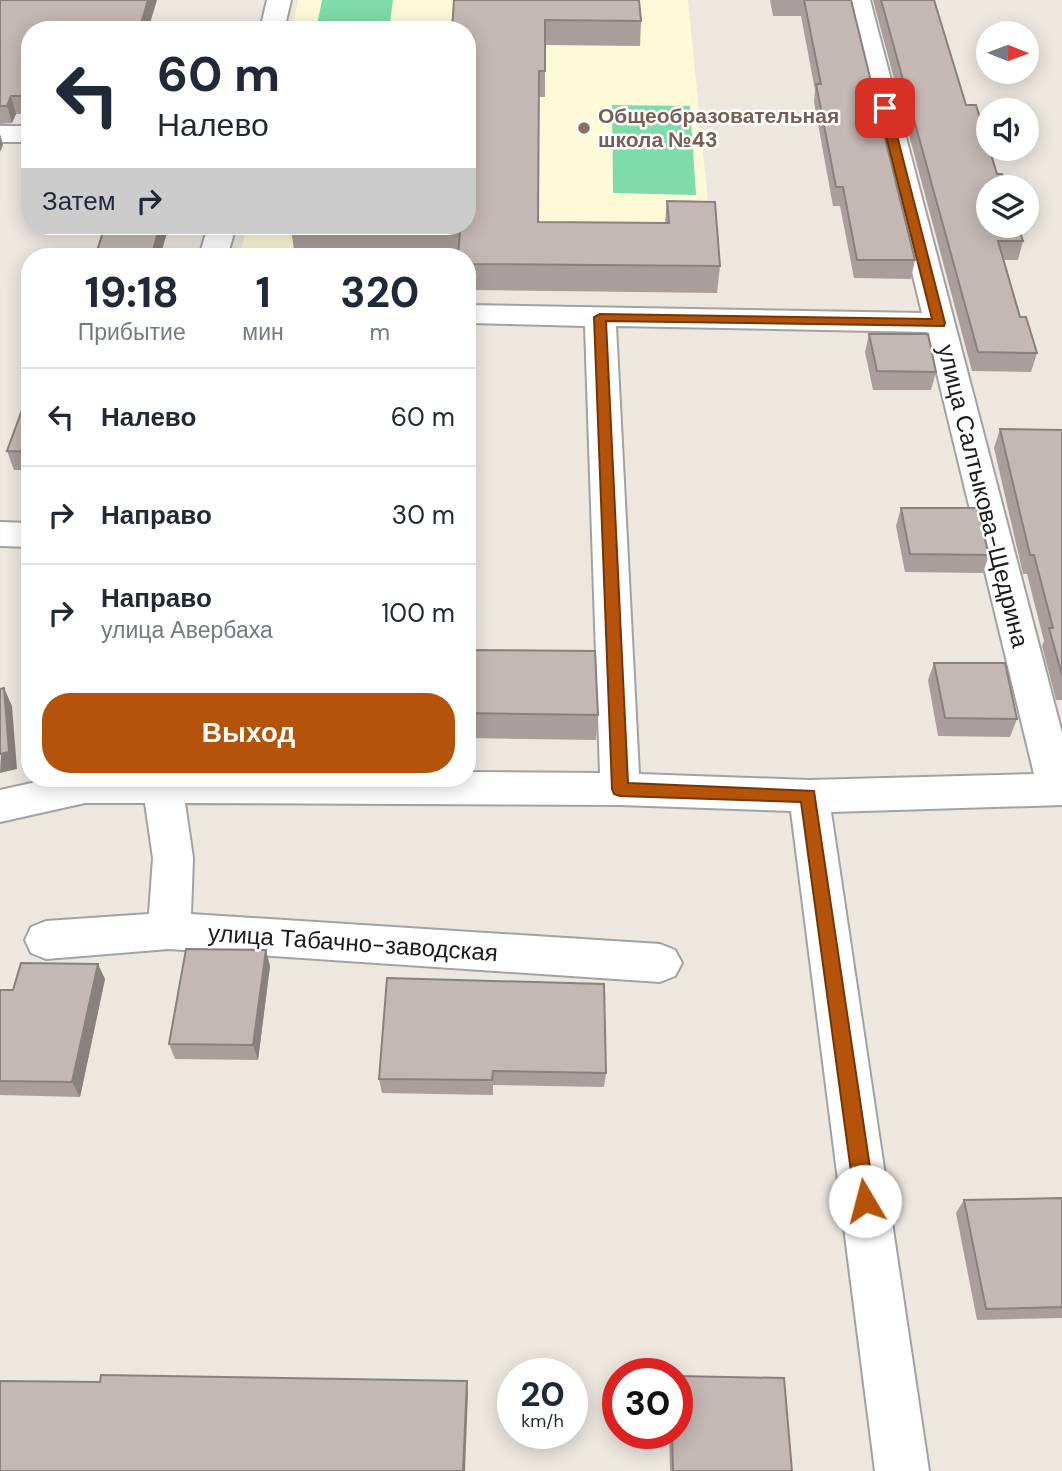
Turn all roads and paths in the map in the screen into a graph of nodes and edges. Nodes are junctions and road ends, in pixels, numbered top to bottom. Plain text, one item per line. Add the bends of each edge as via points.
1 (279, 0) edge
2 (858, 0) edge
3 (274, 21) edge
4 (0, 134) edge
5 (21, 134) edge
6 (476, 314) edge
7 (600, 317) junction
8 (939, 323) junction
9 (0, 534) edge
10 (21, 535) edge
11 (71, 787) edge
12 (163, 787) edge
13 (315, 787) edge
14 (620, 789) junction
15 (1060, 789) edge
16 (809, 796) junction
17 (0, 806) edge
18 (169, 931) junction
19 (46, 940) dead end
20 (660, 963) dead end
21 (902, 1471) edge

1 - 3 street
2 - 8 street, улица Салтыкова-Щедрина
4 - 5 street
6 - 7 street
7 - 8 street
7 - 14 street
8 - 15 street, улица Салтыкова-Щедрина
9 - 10 street
11 - 17 street
12 - 18 street via 173,858
13 - 14 street
14 - 16 street
15 - 16 street
16 - 21 street
18 - 19 street, улица Табачно-заводская
18 - 20 street, улица Табачно-заводская

